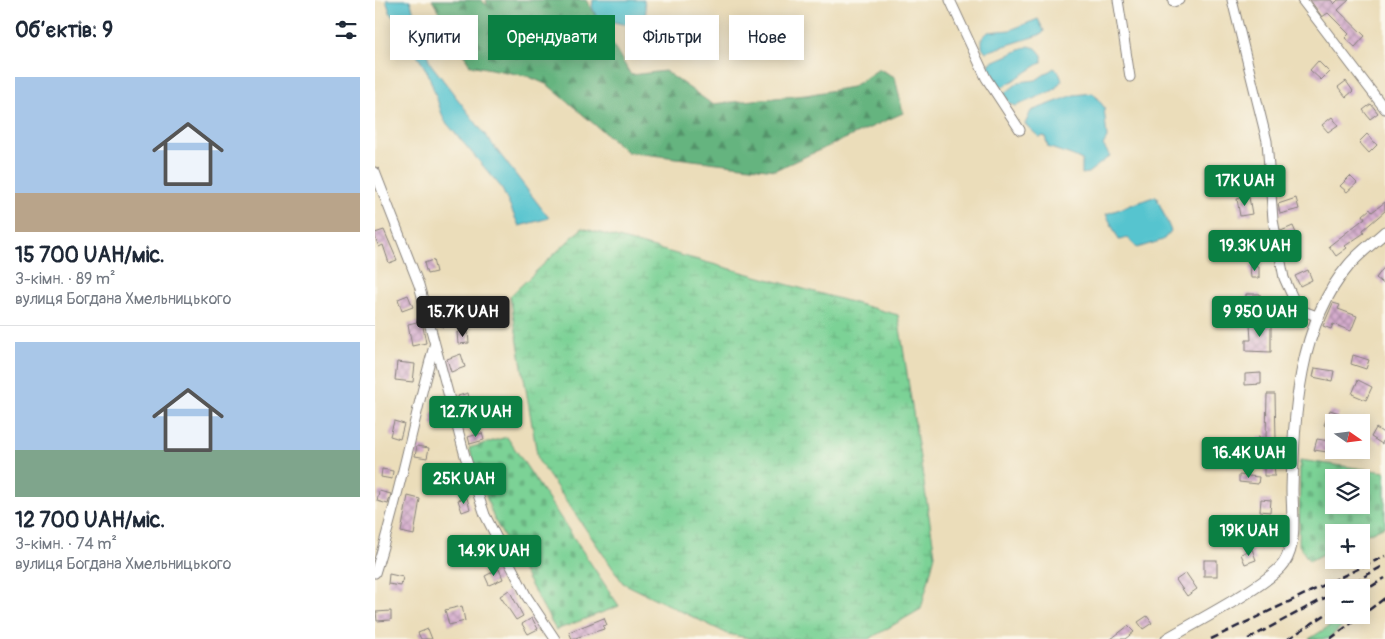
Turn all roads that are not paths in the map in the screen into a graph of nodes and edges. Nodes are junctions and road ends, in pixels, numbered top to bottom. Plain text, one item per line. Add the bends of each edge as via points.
1 (950, 0) edge
2 (1118, 0) edge
3 (1234, 0) edge
4 (1302, 0) edge
5 (1129, 77) dead end
6 (1385, 108) edge
7 (1020, 130) dead end
8 (375, 172) edge
9 (1385, 232) edge
10 (1319, 317) junction
11 (435, 344) junction
12 (375, 573) edge
13 (555, 639) edge
14 (1167, 639) edge

1 - 7 street via 986,78
2 - 5 street
3 - 10 street via 1267,141 1273,220 1284,278 1297,309
4 - 6 street
8 - 11 street via 419,285
9 - 10 street via 1349,265
10 - 14 street via 1299,387 1288,557 1283,566 1262,582
11 - 12 street
11 - 13 street via 465,456 485,515 527,597

